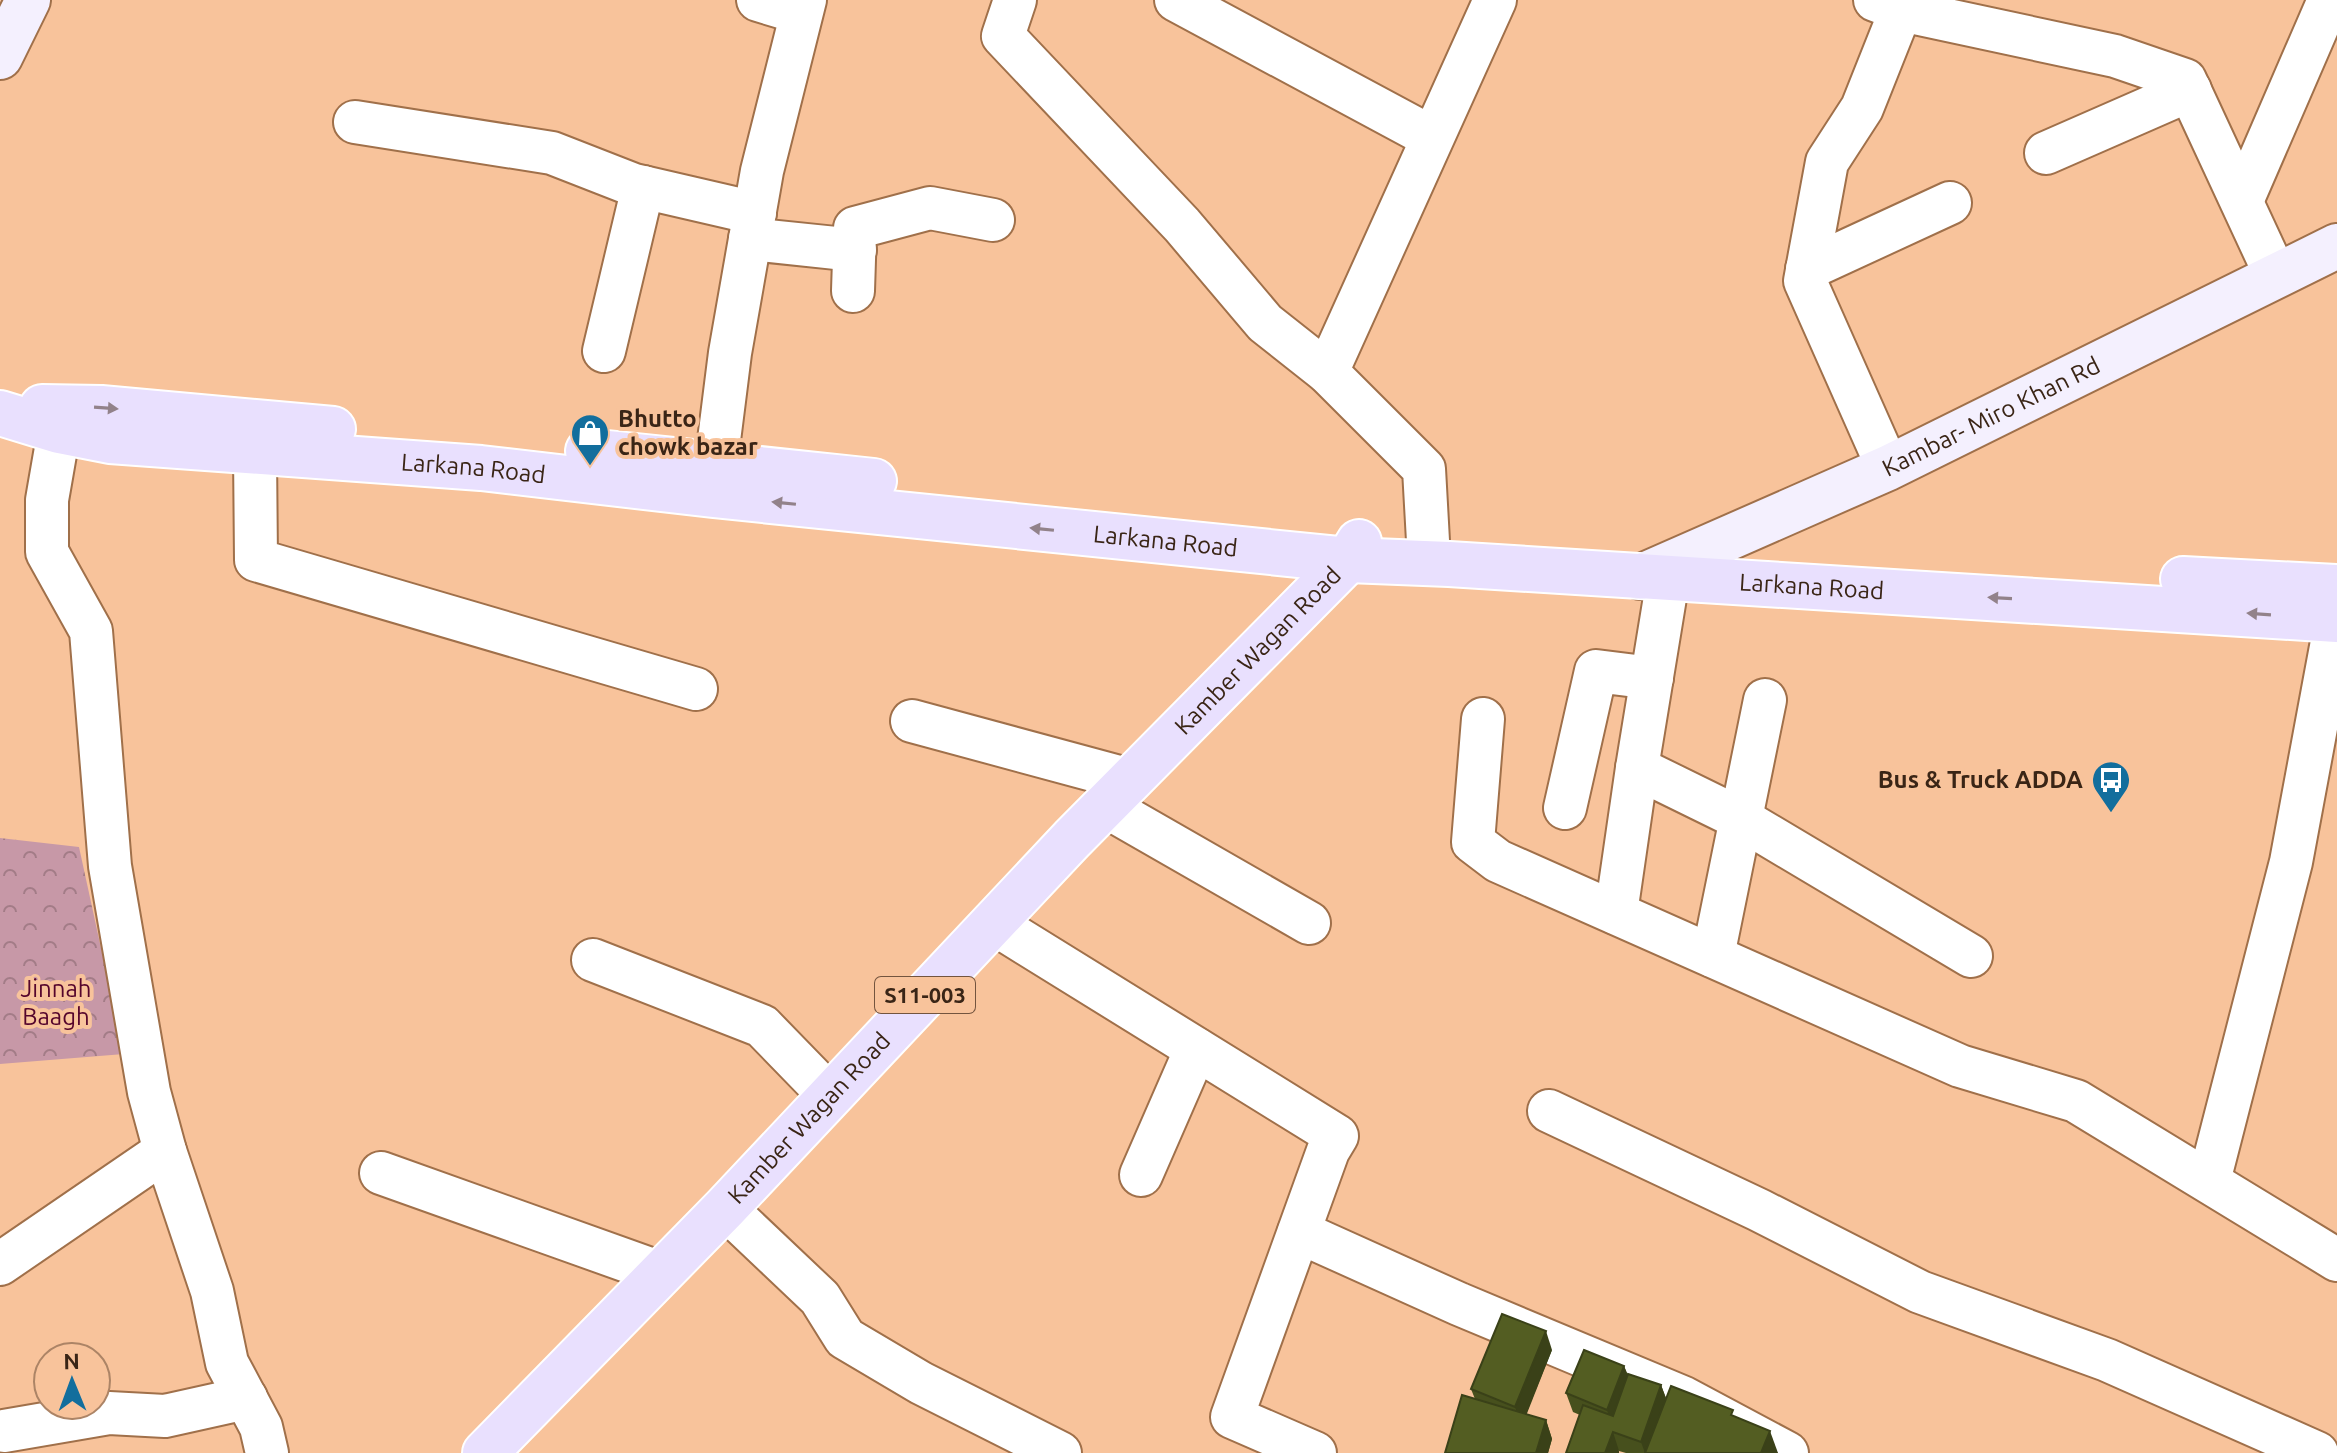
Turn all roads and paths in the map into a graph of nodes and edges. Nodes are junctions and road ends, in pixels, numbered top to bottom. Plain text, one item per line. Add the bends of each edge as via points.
1 (28, 0) edge
2 (758, 0) edge
3 (1015, 0) edge
4 (1176, 0) edge
5 (2329, 0) edge
6 (1491, 1) edge
7 (1888, 5) edge
8 (803, 6) edge
9 (2002, 15) edge
10 (0, 57) edge
11 (2190, 90) junction
12 (355, 122) dead end
13 (1431, 137) junction
14 (2046, 153) dead end
15 (643, 187) junction
16 (2242, 201) junction
17 (1950, 203) dead end
18 (993, 220) dead end
19 (752, 226) junction
20 (2337, 246) edge
21 (1807, 269) junction
22 (2276, 276) junction
23 (604, 351) dead end
24 (1327, 372) junction
25 (0, 410) edge
26 (59, 431) junction
27 (255, 453) junction
28 (716, 464) junction
29 (1888, 468) junction
30 (1428, 541) junction
31 (1355, 548) junction
32 (1667, 570) junction
33 (2337, 587) edge
34 (2128, 591) junction
35 (2336, 620) edge
36 (1652, 678) junction
37 (696, 689) dead end
38 (1765, 700) dead end
39 (1483, 719) dead end
40 (912, 721) dead end
41 (1637, 768) junction
42 (1118, 793) junction
43 (1565, 808) dead end
44 (1741, 819) junction
45 (1616, 913) junction
46 (993, 923) junction
47 (1309, 923) dead end
48 (1713, 956) junction
49 (1971, 956) dead end
50 (593, 960) dead end
51 (1196, 1049) junction
52 (830, 1096) junction
53 (1549, 1111) dead end
54 (165, 1151) junction
55 (381, 1173) dead end
56 (1141, 1175) dead end
57 (2209, 1181) junction
58 (725, 1208) junction
59 (1299, 1232) junction
60 (2337, 1260) edge
61 (0, 1264) edge
62 (661, 1273) junction
63 (246, 1398) junction
64 (4, 1431) dead end
65 (267, 1453) edge
66 (485, 1453) edge
67 (1060, 1453) edge
68 (1315, 1453) edge
69 (1787, 1453) edge
70 (2317, 1453) edge

1 - 10 main road
2 - 8 street
3 - 24 street via 1003,36 1182,225 1265,323
4 - 13 street
5 - 16 street
6 - 13 street
7 - 9 street
7 - 21 street via 1862,108 1827,162
8 - 19 street
9 - 11 street via 2185,80
11 - 14 street
11 - 16 street
12 - 15 street via 552,153
13 - 24 street
15 - 19 street
15 - 23 street
16 - 22 street
17 - 21 street
18 - 19 street via 930,208 855,228 854,270
19 - 28 street
20 - 22 main road, Kambar- Miro Khan Rd
21 - 29 street via 1805,281
22 - 29 main road, Kambar- Miro Khan Rd
24 - 30 street via 1424,469
25 - 26 main road, Larkana Road
25 -> 28 main road, Larkana Road via 101,408
26 - 27 main road, Larkana Road via 110,441
26 - 54 street via 47,500 47,552 91,631 110,866 149,1092
31 -> 27 main road, Larkana Road via 713,495 481,468
27 - 37 street via 256,560
28 - 31 main road, Larkana Road
29 - 32 main road, Kambar- Miro Khan Rd
30 - 31 main road, Larkana Road
30 - 32 main road, Larkana Road
31 - 32 main road, Larkana Road
31 - 42 main road, Kamber Wagan Road / S11-003
32 - 34 main road, Larkana Road
32 - 36 street
33 - 34 main road, Larkana Road
35 -> 34 main road, Larkana Road
35 - 57 street via 2291,862
36 - 41 street
36 - 43 street via 1596,671
38 - 44 street
39 - 45 street via 1473,842 1498,861
40 - 42 street
41 - 44 street
41 - 45 street
42 - 46 main road, Kamber Wagan Road / S11-003
42 - 47 street
44 - 48 street
44 - 49 street
45 - 48 street
46 - 51 street
46 - 52 main road, Kamber Wagan Road / S11-003
48 - 57 street via 1960,1066 2076,1101
50 - 52 street via 762,1026
51 - 56 street
51 - 59 street via 1337,1136
52 - 58 main road, Kamber Wagan Road / S11-003
53 - 70 street via 1920,1292 2107,1360
54 - 61 street
54 - 63 street via 212,1291 227,1363
55 - 62 street
57 - 60 street
58 - 62 main road, Kamber Wagan Road / S11-003
58 - 67 street via 820,1298 845,1338
59 - 68 street via 1232,1417
59 - 69 street via 1684,1398
62 - 66 main road, Kamber Wagan Road / S11-003
63 - 64 street via 165,1416 109,1413
63 - 65 street

